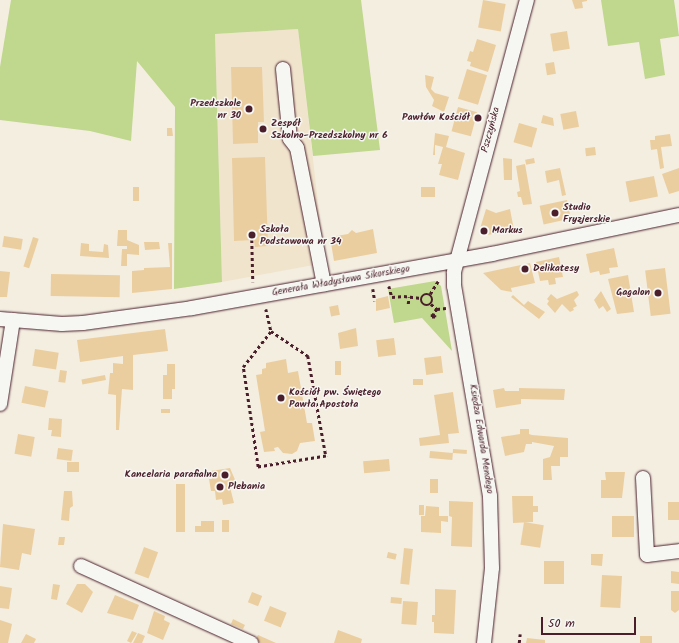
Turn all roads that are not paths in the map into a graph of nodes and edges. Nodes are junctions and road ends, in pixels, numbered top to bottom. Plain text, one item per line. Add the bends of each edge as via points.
1 (527, 0) edge
2 (283, 69) dead end
3 (679, 214) edge
4 (456, 260) junction
5 (324, 284) junction
6 (7, 320) edge
7 (0, 404) edge
8 (643, 478) dead end
9 (679, 551) edge
10 (81, 566) dead end
11 (251, 643) edge
12 (484, 643) edge

1 - 4 street, Pszczyńska
2 - 5 street via 290,139 297,148
3 - 4 street, Generała Władysława Sikorskiego
4 - 5 street, Generała Władysława Sikorskiego
4 - 12 street, Księdza Edwarda Mendego via 454,286 490,496 492,568
5 - 6 street, Generała Władysława Sikorskiego via 192,308 83,323
6 - 7 street
8 - 9 street via 647,555
10 - 11 street

